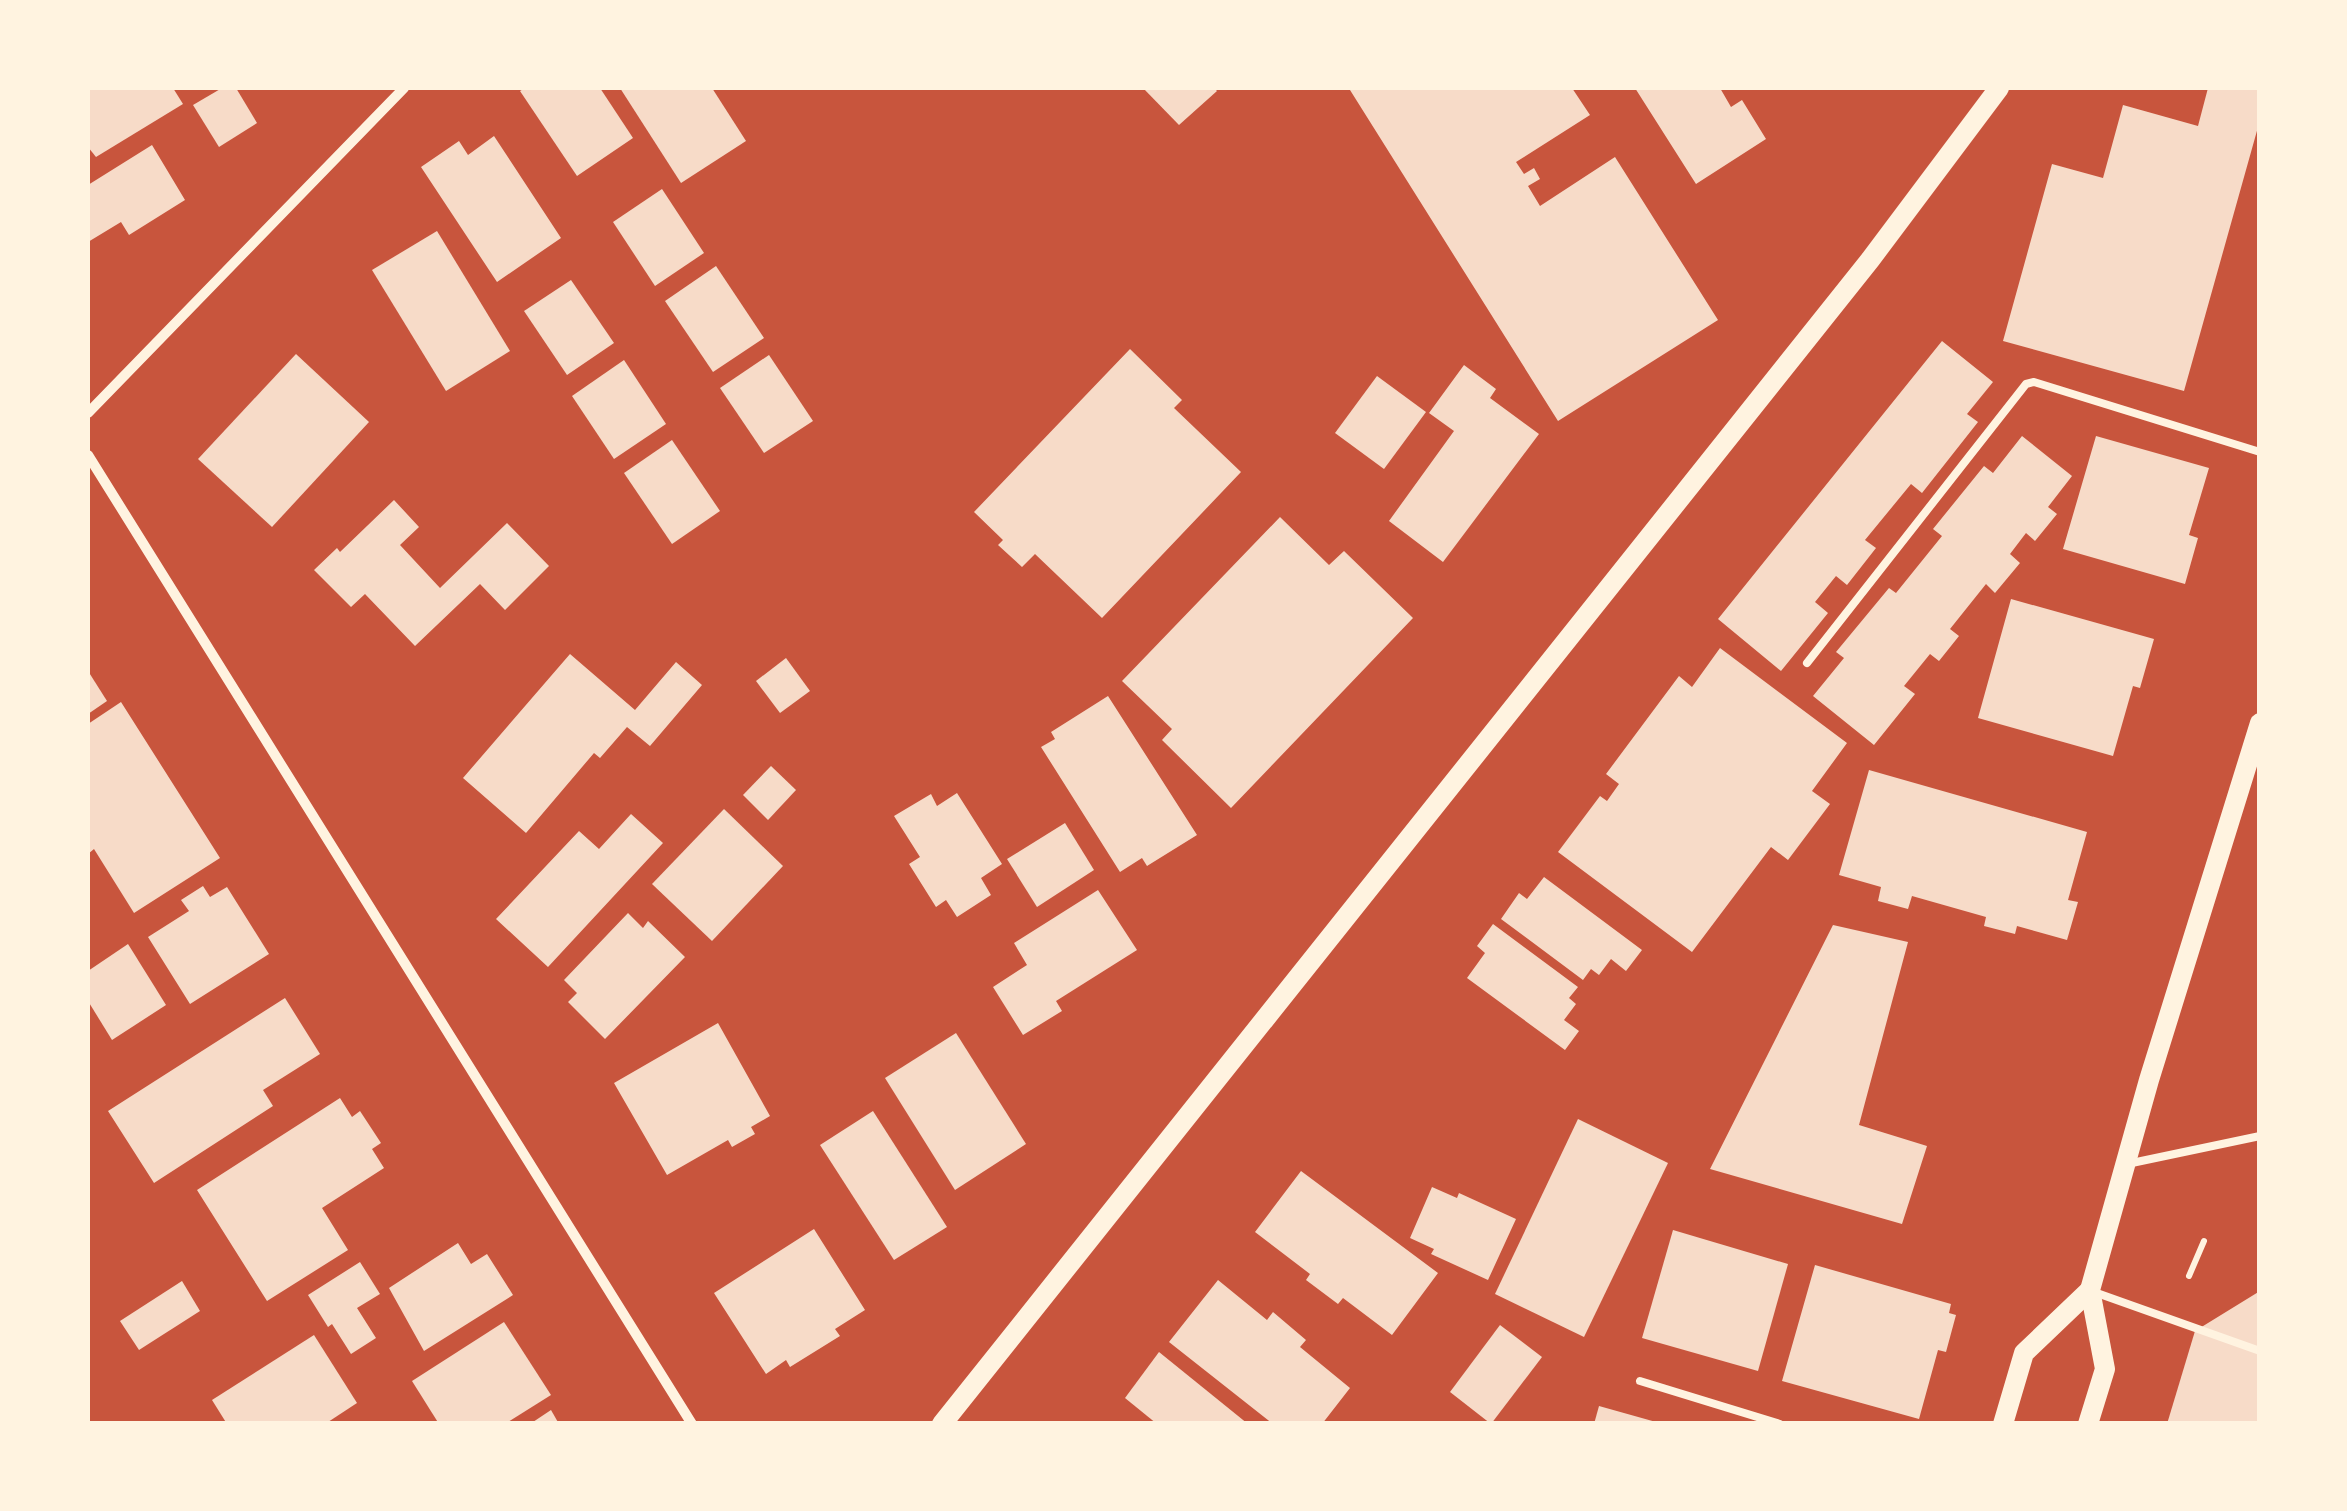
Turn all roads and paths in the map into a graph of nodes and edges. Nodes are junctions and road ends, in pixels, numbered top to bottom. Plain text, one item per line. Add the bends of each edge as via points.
1 (404, 88) edge
2 (1998, 88) edge
3 (88, 414) edge
4 (2260, 452) edge
5 (88, 455) edge
6 (1807, 663) dead end
7 (2260, 723) edge
8 (2260, 1136) edge
9 (2126, 1164) junction
10 (2204, 1241) dead end
11 (2189, 1276) dead end
12 (2090, 1290) junction
13 (2260, 1351) edge
14 (1640, 1381) dead end
15 (692, 1424) edge
16 (942, 1424) edge
17 (1780, 1424) edge
18 (2003, 1424) edge
19 (2088, 1424) edge

1 - 3 street
2 - 16 main road via 1870,260
4 - 6 lane via 2026,384
5 - 15 street
7 - 9 main road
8 - 9 lane
9 - 12 main road
10 - 11 path
12 - 13 lane
12 - 18 main road via 2024,1354
12 - 19 main road via 2105,1369
14 - 17 lane

